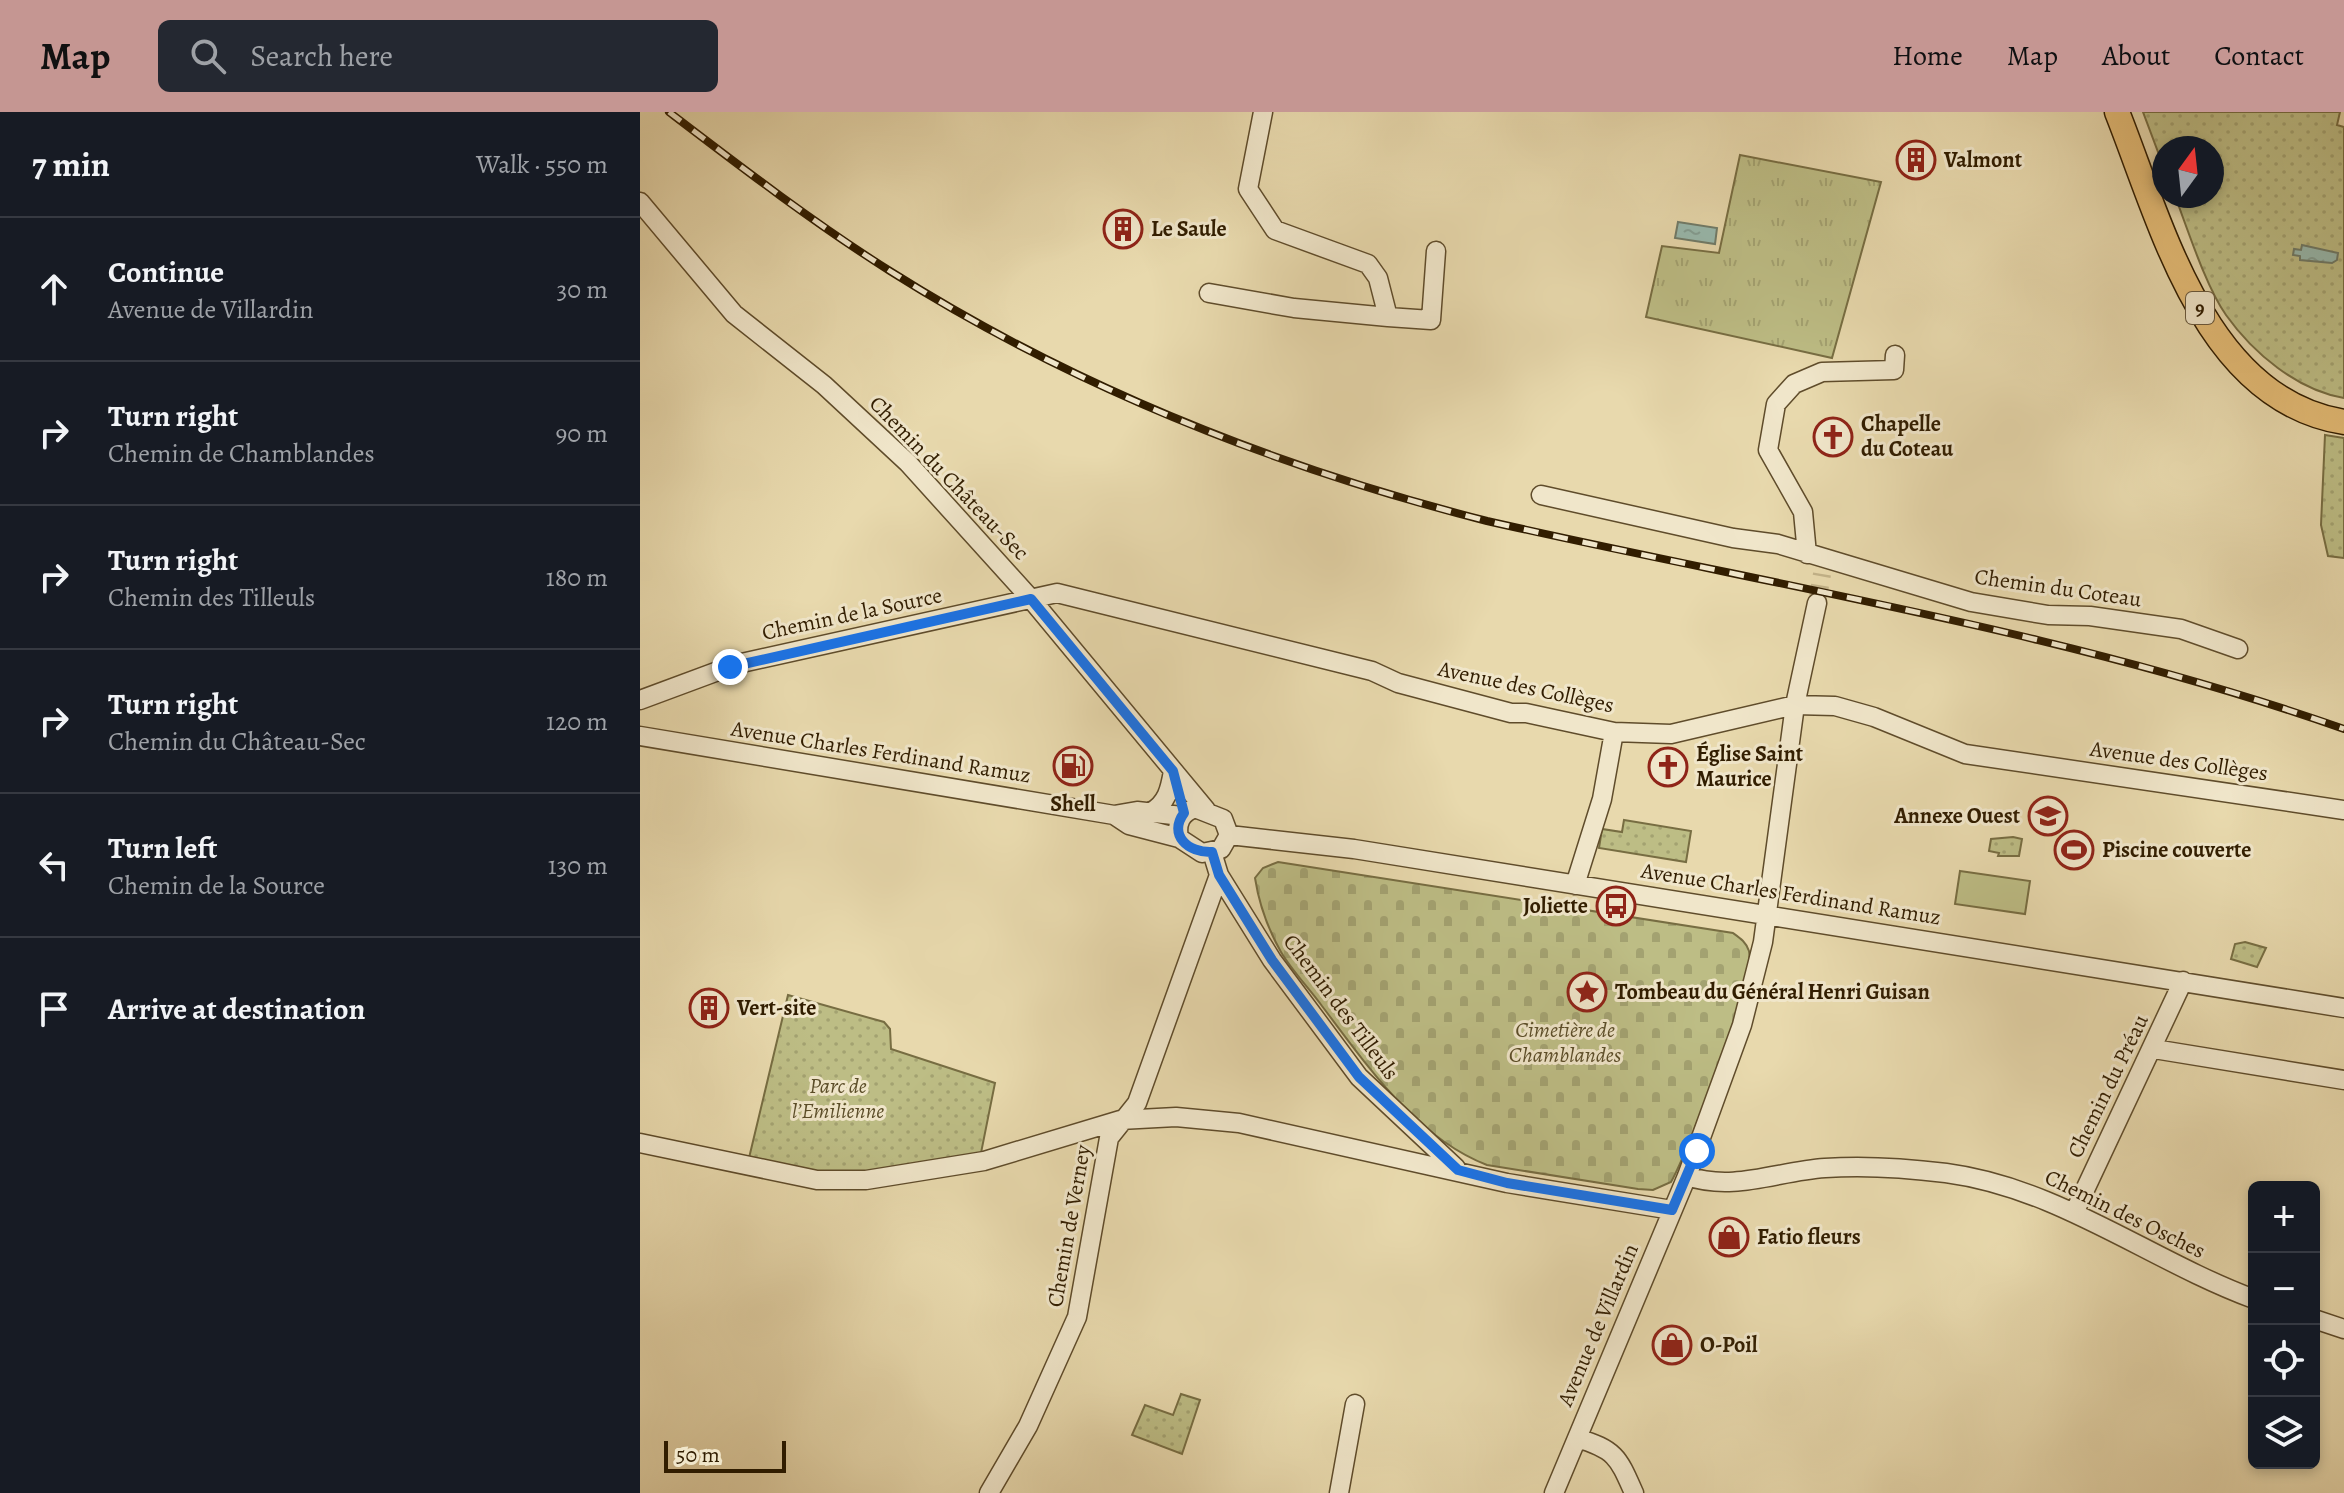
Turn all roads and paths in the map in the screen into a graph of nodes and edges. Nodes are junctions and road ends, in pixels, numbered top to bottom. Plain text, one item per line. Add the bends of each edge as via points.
1 (1263, 112) edge
2 (2117, 112) edge
3 (640, 202) edge
4 (1436, 251) dead end
5 (1209, 293) dead end
6 (1388, 317) junction
7 (1895, 355) dead end
8 (2344, 422) edge
9 (1541, 495) dead end
10 (1818, 562) junction
11 (1031, 599) junction
12 (1817, 603) tunnel mouth
13 (2238, 649) dead end
14 (640, 700) edge
15 (1795, 705) junction
16 (1614, 732) junction
17 (640, 736) edge
18 (1173, 771) junction
19 (1206, 810) junction
20 (2344, 810) edge
21 (1151, 812) junction
22 (1183, 814) junction
23 (1114, 815) junction
24 (1229, 835) junction
25 (1179, 838) junction
26 (1212, 852) junction
27 (1219, 875) junction
28 (1575, 885) junction
29 (1768, 915) junction
30 (2183, 981) junction
31 (2344, 1008) edge
32 (2154, 1049) junction
33 (2344, 1080) edge
34 (1120, 1120) junction
35 (640, 1143) edge
36 (1458, 1170) junction
37 (1687, 1176) junction
38 (1672, 1210) junction
39 (2075, 1211) junction
40 (2248, 1296) edge
41 (2320, 1321) edge
42 (2344, 1329) edge
43 (1355, 1404) dead end
44 (1577, 1438) junction
45 (989, 1493) edge
46 (1339, 1493) edge
47 (1554, 1493) edge
48 (1634, 1493) edge

1 - 6 street via 1248,189 1275,230 1368,264 1378,278
2 - 8 main road, 9 via 2184,276 2227,353 2269,393 2300,410
3 - 11 street, Chemin du Château-Sec via 734,314 824,385 908,463
4 - 6 street via 1431,320
5 - 6 street
7 - 10 street via 1894,370 1822,372 1794,384 1776,404 1768,450 1803,512
9 - 10 street, Chemin du Coteau
10 - 13 street, Chemin du Coteau via 1971,602 2181,629
11 - 14 street, Chemin de la Source via 737,664
11 - 16 street, Avenue des Collèges via 1057,593 1084,597 1372,671 1511,713
11 - 18 street, Chemin du Château-Sec
12 - 15 street
15 - 16 street, Avenue des Collèges via 1671,734
15 - 20 street, Avenue des Collèges via 1835,706 1874,717 1965,754
15 - 29 street, Avenue de Villardin
16 - 28 street via 1602,799
17 - 23 street, Avenue Charles Ferdinand Ramuz
18 - 19 street, Chemin du Château-Sec
18 - 21 street via 1161,807
18 - 22 street, Chemin du Château-Sec
19 - 22 street
19 - 24 street via 1223,819
21 - 22 street, Avenue Charles Ferdinand Ramuz
21 - 23 street, Avenue Charles Ferdinand Ramuz
22 - 25 street
23 - 25 street, Avenue Charles Ferdinand Ramuz via 1129,825
24 - 26 street via 1221,849
24 - 28 street, Avenue Charles Ferdinand Ramuz via 1354,849
25 - 26 street via 1189,848
26 - 27 street, Chemin des Tilleuls
27 - 34 street, Chemin de Verney via 1137,1103
27 - 36 street, Chemin des Tilleuls via 1297,996 1359,1077
28 - 29 street, Avenue Charles Ferdinand Ramuz
29 - 30 street, Avenue Charles Ferdinand Ramuz
29 - 37 street, Avenue de Villardin via 1742,1025
30 - 31 street, Avenue Charles Ferdinand Ramuz
30 - 32 street, Chemin du Préau
32 - 33 street
32 - 39 street, Chemin du Préau
34 - 35 street via 984,1161 866,1180 817,1180
34 - 36 street via 1176,1117 1239,1123
34 - 45 street, Chemin de Verney via 1109,1138 1077,1317 1028,1426
36 - 38 street
37 - 38 street, Avenue de Villardin
37 - 39 street, Chemin des Osches via 1735,1183 1822,1168 1894,1167 2012,1188
38 - 44 street, Avenue de Villardin
39 - 40 street, Chemin des Osches via 2164,1261
41 - 42 street
43 - 46 street
44 - 47 street, Avenue de Villardin
44 - 48 street via 1618,1457

